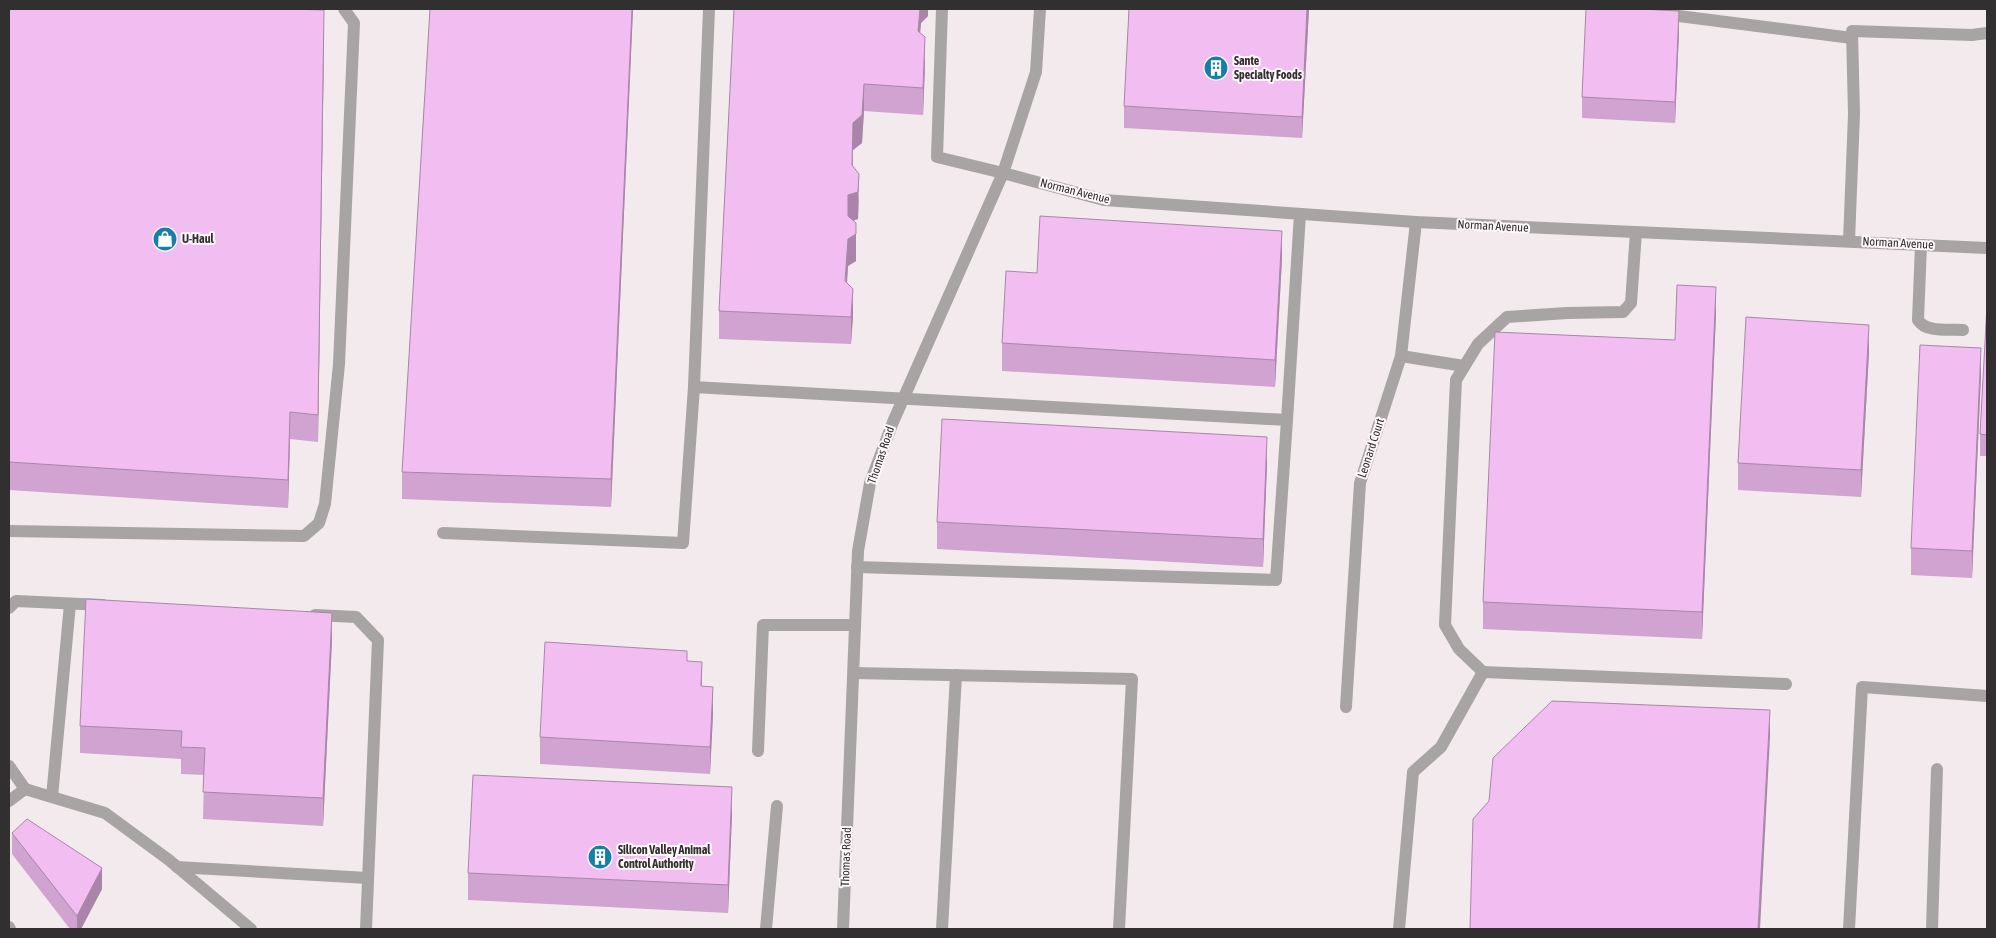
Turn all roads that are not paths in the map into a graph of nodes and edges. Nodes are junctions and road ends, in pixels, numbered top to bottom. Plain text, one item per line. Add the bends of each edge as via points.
1 (344, 9) edge
2 (709, 9) edge
3 (942, 9) edge
4 (1040, 9) edge
5 (1653, 13) edge
6 (1987, 34) edge
7 (1852, 38) junction
8 (1003, 173) junction
9 (1300, 214) junction
10 (1416, 222) junction
11 (1636, 232) junction
12 (1849, 241) junction
13 (1921, 244) junction
14 (1987, 248) edge
15 (1963, 330) dead end
16 (1401, 356) junction
17 (1464, 366) junction
18 (694, 387) junction
19 (903, 399) junction
20 (1287, 420) junction
21 (9, 531) edge
22 (443, 533) dead end
23 (857, 567) junction
24 (70, 604) junction
25 (120, 606) edge
26 (9, 608) edge
27 (307, 615) edge
28 (856, 625) junction
29 (1483, 672) junction
30 (854, 673) junction
31 (956, 675) junction
32 (1786, 684) dead end
33 (1987, 696) edge
34 (1346, 707) dead end
35 (758, 751) dead end
36 (9, 766) edge
37 (1937, 769) dead end
38 (25, 789) junction
39 (52, 797) junction
40 (9, 801) edge
41 (777, 806) dead end
42 (177, 867) junction
43 (368, 878) junction
44 (251, 929) edge
45 (366, 929) edge
46 (766, 929) edge
47 (844, 929) edge
48 (942, 929) edge
49 (1119, 929) edge
50 (1399, 929) edge
51 (1849, 929) edge
52 (1932, 929) edge

1 - 21 street via 354,23 339,364 325,504 319,523 304,536
2 - 18 street
3 - 8 street, Norman Avenue via 937,157
4 - 8 street, Thomas Road via 1036,72
5 - 7 street
6 - 7 street via 1852,31
7 - 12 street via 1854,114
8 - 9 street, Norman Avenue via 1104,200
8 - 19 street, Thomas Road
9 - 10 street, Norman Avenue
9 - 20 street
10 - 11 street, Norman Avenue
10 - 16 street, Leonard Court
11 - 12 street, Norman Avenue
11 - 17 street via 1631,303 1623,312 1507,317 1478,344
12 - 13 street, Norman Avenue
13 - 14 street, Norman Avenue
13 - 15 street via 1918,320 1921,326 1928,328
16 - 17 street
16 - 34 street, Leonard Court via 1360,483
17 - 29 street via 1456,380 1445,625 1459,649
18 - 19 street
18 - 22 street via 683,543
19 - 20 street
19 - 23 street, Thomas Road via 870,483
20 - 23 street via 1276,580
23 - 28 street, Thomas Road
24 - 25 street
24 - 26 street via 16,601
24 - 39 street
27 - 43 street via 356,617 378,640
28 - 30 street, Thomas Road
28 - 35 street via 764,625
29 - 32 street
29 - 50 street via 1441,747 1413,772
30 - 31 street
30 - 47 street, Thomas Road
31 - 48 street
31 - 49 street via 1132,679
33 - 51 street via 1862,687
36 - 38 street
37 - 52 street
38 - 39 street
38 - 40 street
39 - 42 street via 105,812
41 - 46 street
42 - 43 street
42 - 44 street
43 - 45 street

